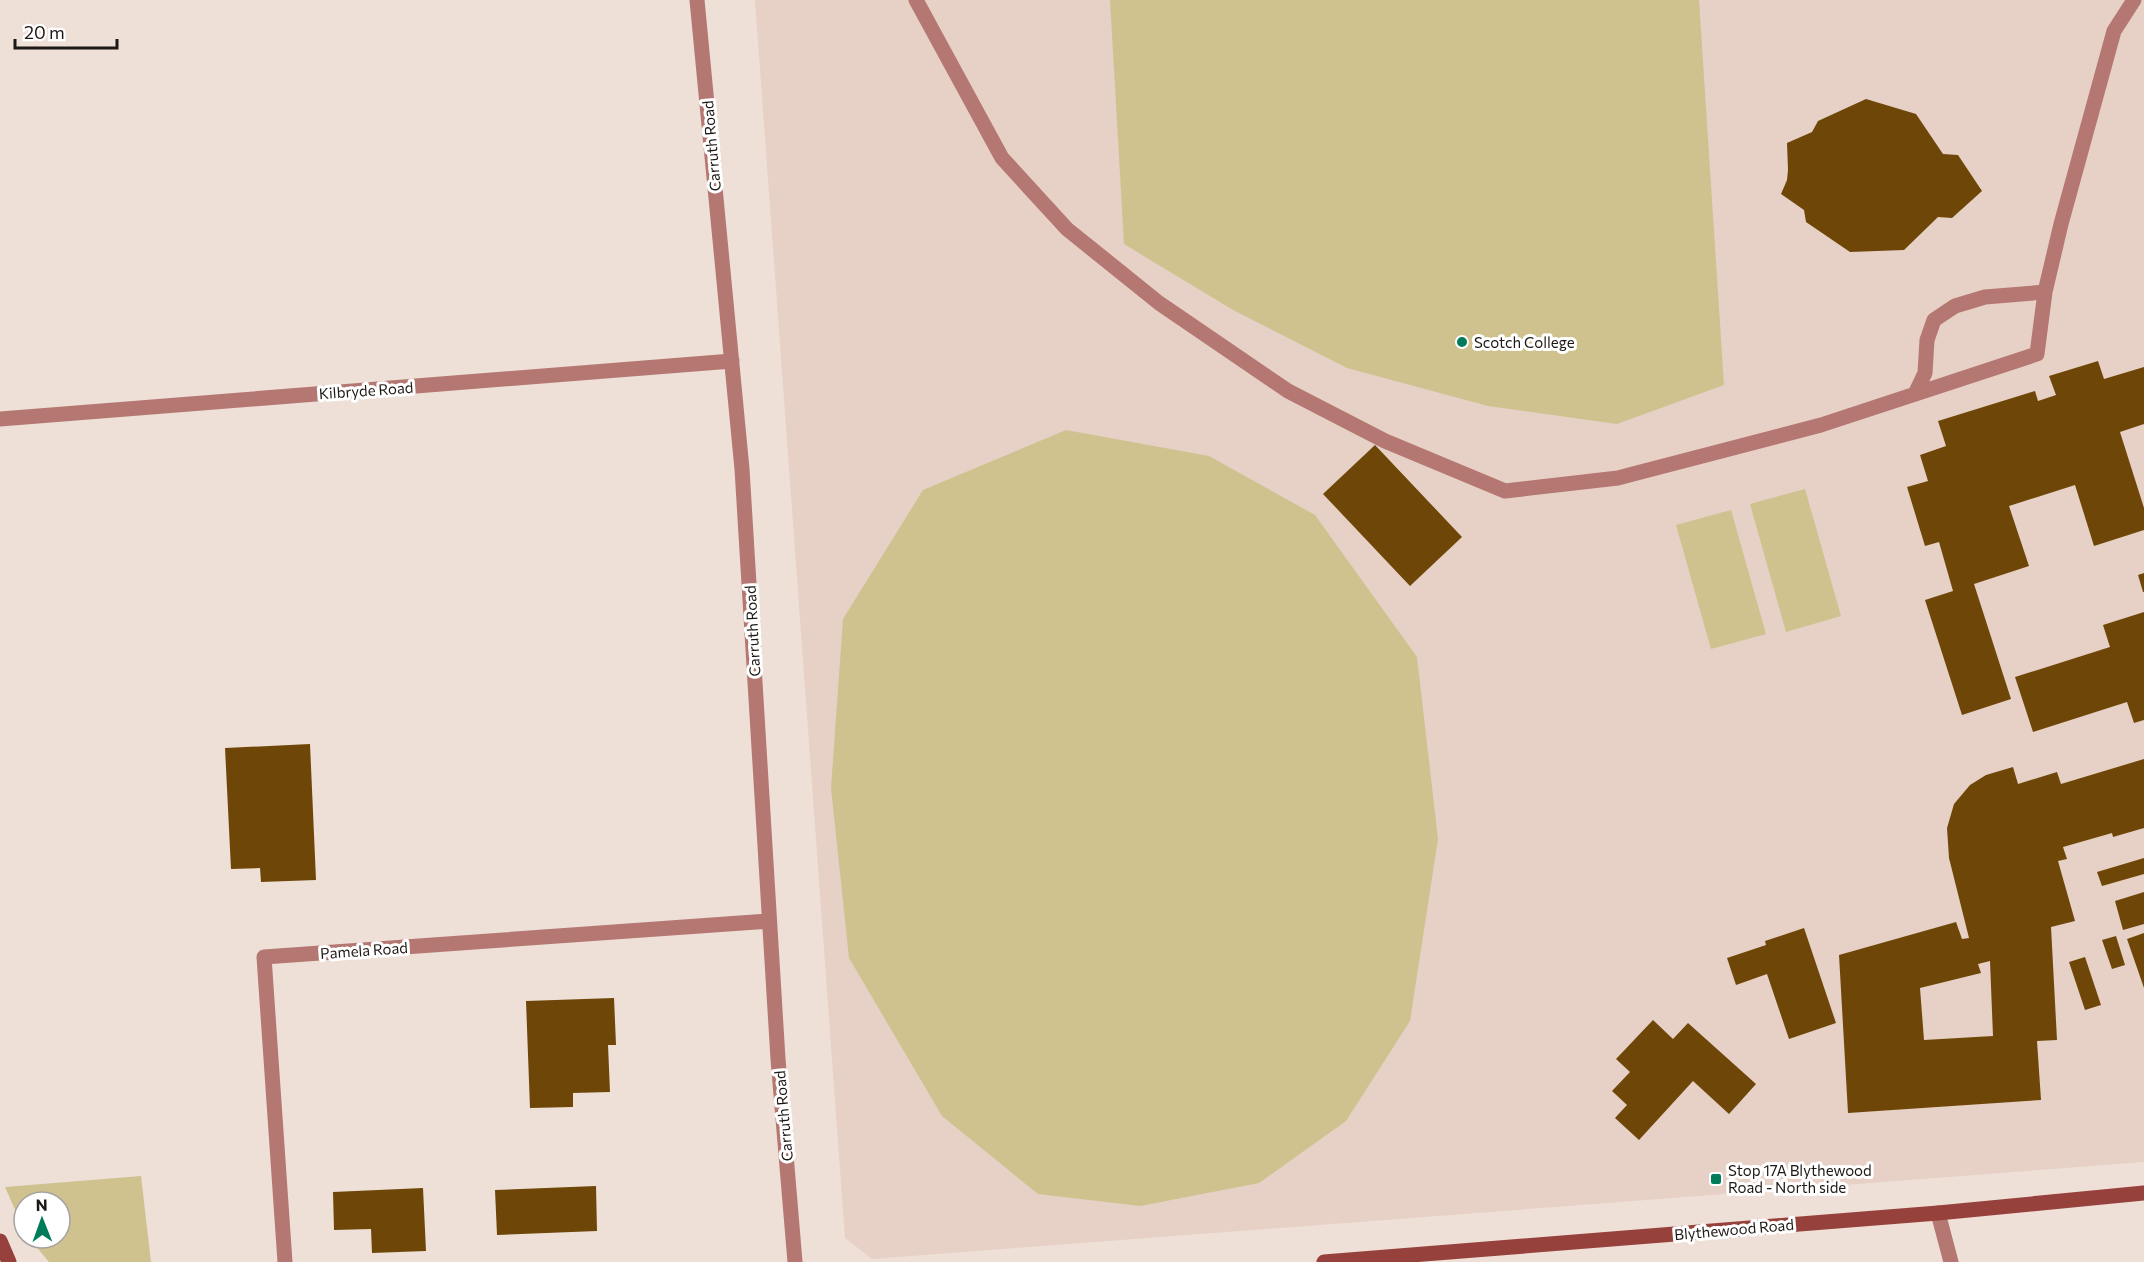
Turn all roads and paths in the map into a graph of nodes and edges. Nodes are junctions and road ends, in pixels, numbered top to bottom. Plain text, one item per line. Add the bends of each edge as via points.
1 (697, 0) edge
2 (916, 0) edge
3 (2134, 0) edge
4 (2045, 292) junction
5 (732, 362) junction
6 (1915, 394) junction
7 (0, 419) edge
8 (770, 921) junction
9 (2144, 1193) edge
10 (1938, 1213) junction
11 (0, 1241) edge
12 (1453, 1257) edge
13 (9, 1262) edge
14 (285, 1262) edge
15 (795, 1262) edge
16 (1324, 1262) edge
17 (1951, 1262) edge

1 - 5 street, Carruth Road
2 - 6 street via 1002,159 1067,229 1159,303 1288,391 1385,441 1505,490 1618,478 1821,425
3 - 4 street via 2114,31
4 - 6 street via 2037,354
4 - 6 street via 1985,297 1955,306 1934,320 1927,339 1925,373
5 - 7 street, Kilbryde Road
5 - 8 street, Carruth Road
8 - 14 street, Pamela Road via 264,957
8 - 15 street, Carruth Road
9 - 10 main road, Blythewood Road
10 - 12 main road, Blythewood Road
10 - 17 street
11 - 13 main road
12 - 16 main road, Blythewood Road

